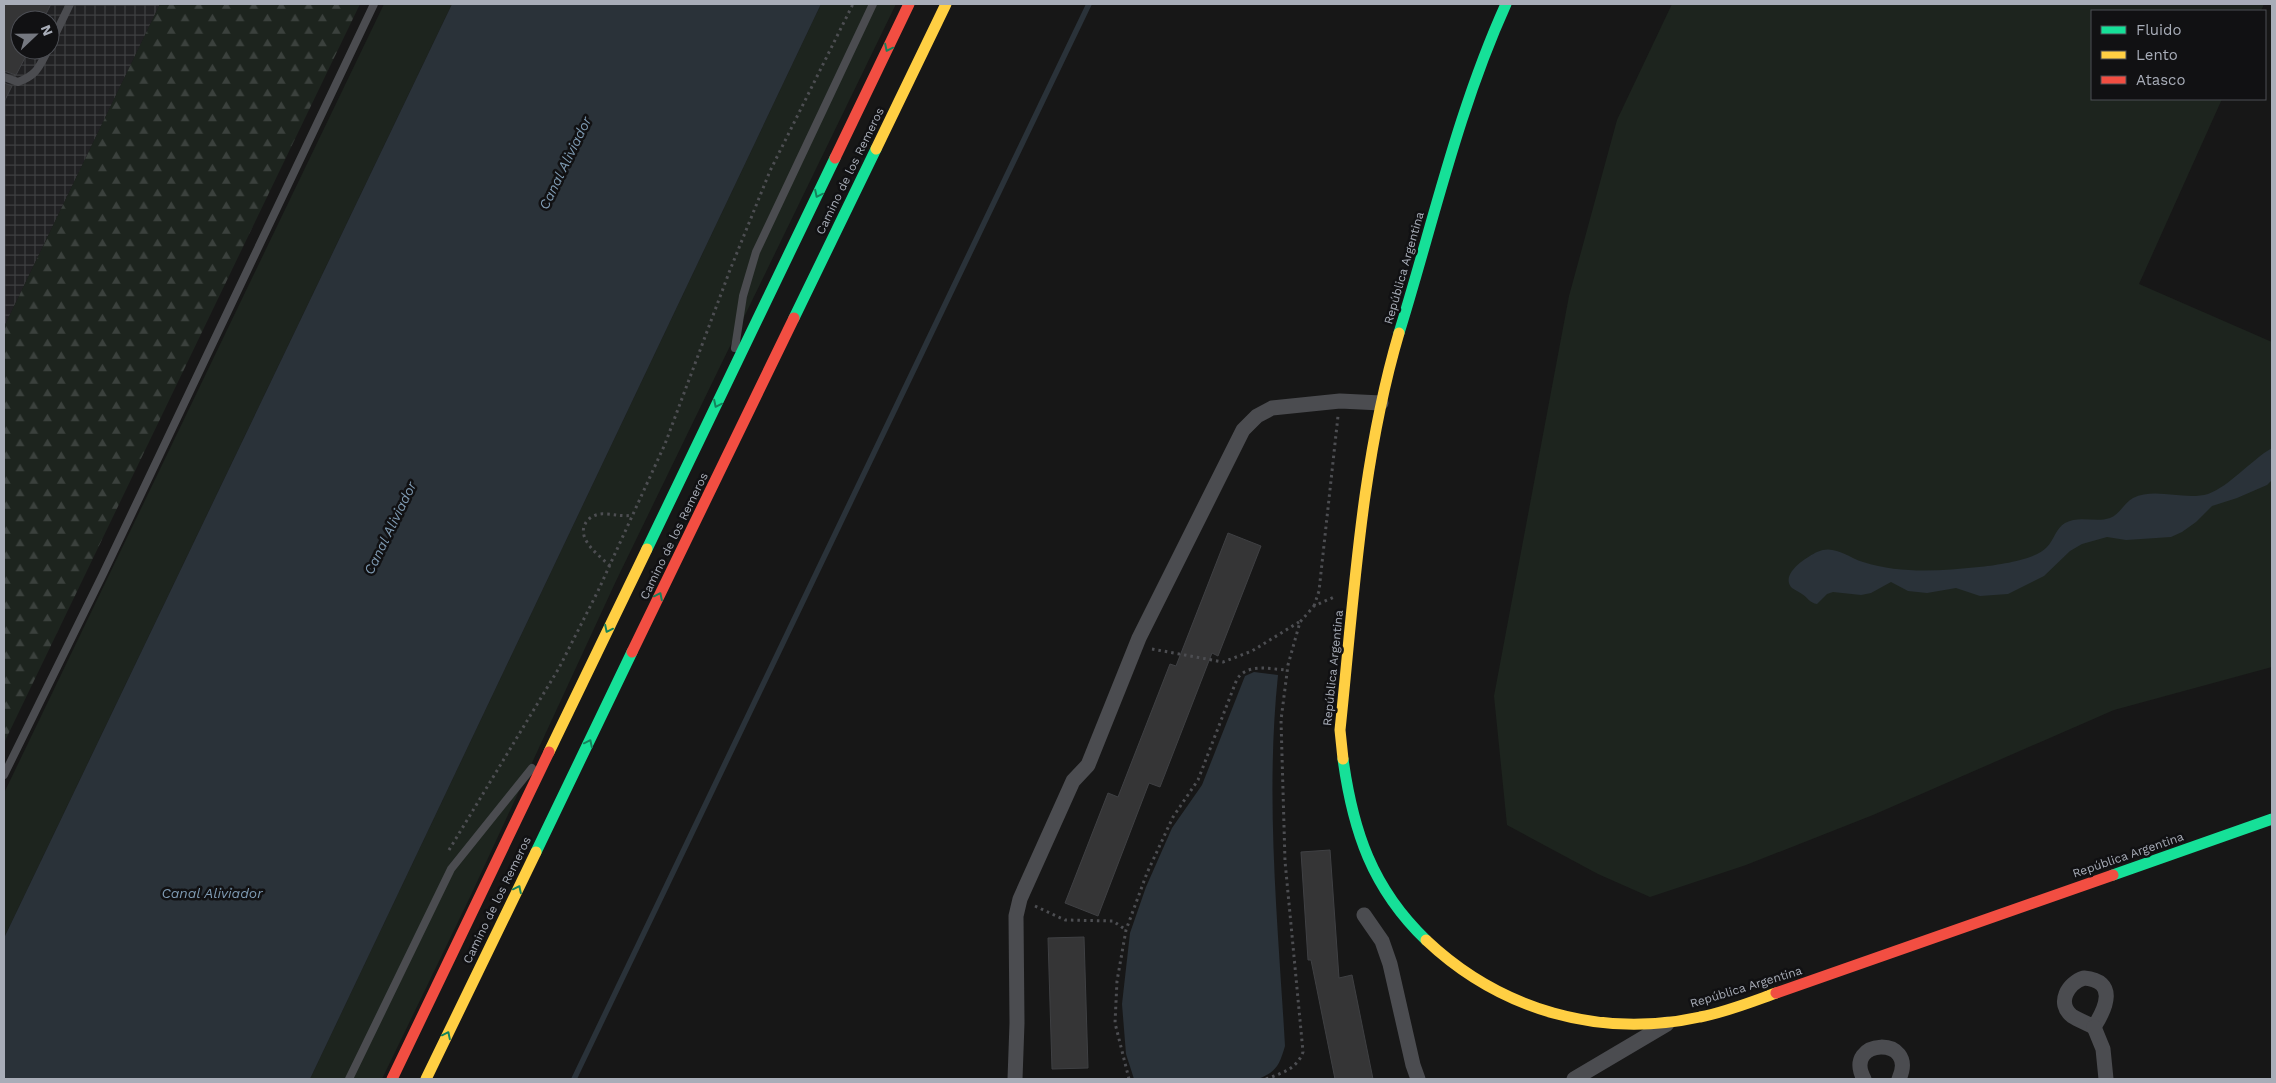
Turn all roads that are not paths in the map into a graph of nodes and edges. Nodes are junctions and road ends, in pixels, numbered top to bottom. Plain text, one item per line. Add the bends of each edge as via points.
1 (70, 4) edge
2 (374, 4) edge
3 (872, 4) edge
4 (909, 4) edge
5 (946, 4) edge
6 (1506, 4) edge
7 (60, 24) edge
8 (42, 60) edge
9 (4, 77) edge
10 (731, 374) junction
11 (1381, 403) junction
12 (554, 741) junction
13 (4, 775) edge
14 (2272, 819) edge
15 (1364, 915) dead end
16 (1671, 1022) junction
17 (2094, 1027) dead end
18 (349, 1079) edge
19 (392, 1079) edge
20 (426, 1079) edge
21 (1015, 1079) edge
22 (1418, 1079) edge
23 (1574, 1079) edge
24 (1864, 1079) edge
25 (1899, 1079) edge
26 (2106, 1079) edge

1 - 7 lane
2 - 13 lane
3 - 10 lane via 756,252 743,296
4 -> 10 main road, Camino de los Remeros
20 -> 5 main road, Camino de los Remeros
6 - 11 main road, República Argentina via 1468,96 1447,163
8 - 9 lane via 32,78 18,82
10 -> 12 main road, Camino de los Remeros
11 - 16 main road, República Argentina via 1369,467 1340,730 1351,810 1368,861 1403,916 1460,969 1491,989 1532,1009 1580,1023 1627,1025
11 - 21 street via 1340,401 1272,408 1257,416 1244,430 1136,646 1088,764 1073,781 1020,899 1016,916
12 - 18 lane via 451,868
12 - 19 main road, Camino de los Remeros
14 - 16 main road, República Argentina via 1760,999 1716,1013
15 - 22 street via 1382,941 1390,964
16 - 23 street
17 - 26 street via 2102,1049
24 - 25 street via 1862,1058 1879,1046 1886,1046 1898,1053 1903,1066

